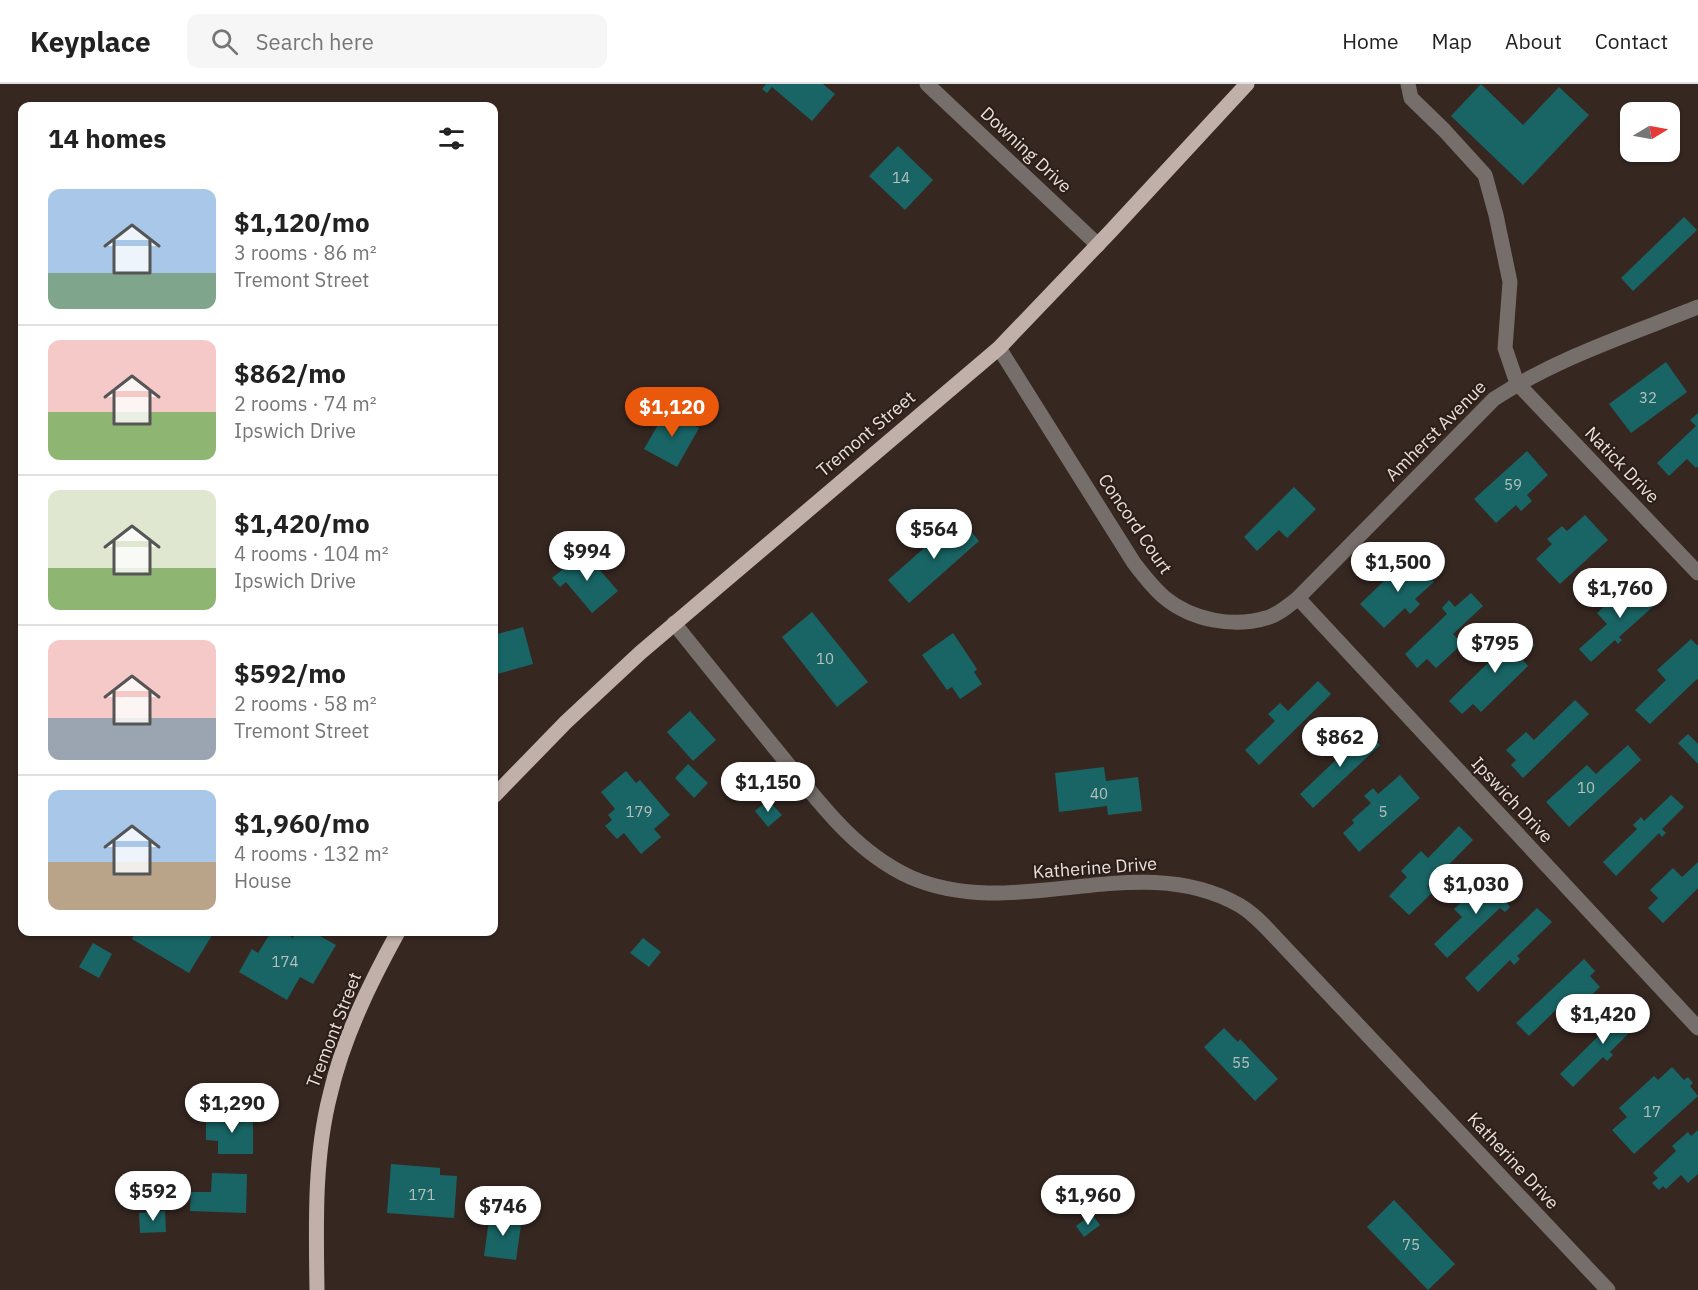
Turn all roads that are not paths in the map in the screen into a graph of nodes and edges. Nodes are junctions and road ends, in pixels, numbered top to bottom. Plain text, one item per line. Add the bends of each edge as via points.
1 (927, 84) edge
2 (1247, 84) edge
3 (1408, 84) edge
4 (1098, 244) junction
5 (1698, 307) edge
6 (999, 348) junction
7 (1517, 383) junction
8 (1698, 573) edge
9 (1298, 598) junction
10 (674, 623) junction
11 (498, 792) edge
12 (396, 936) edge
13 (1698, 1028) edge
14 (317, 1290) edge
15 (1608, 1290) edge

1 - 4 street, Downing Drive
2 - 4 main road, Tremont Street
3 - 7 street via 1411,98 1485,174 1510,282 1505,348
4 - 6 main road, Tremont Street
5 - 7 street, Amherst Avenue via 1568,358
6 - 9 street, Concord Court via 1134,563 1166,599 1200,617 1232,622 1266,618
6 - 10 main road, Tremont Street
7 - 8 street, Natick Drive
7 - 9 street, Amherst Avenue via 1494,399
9 - 13 street, Ipswich Drive
10 - 11 main road, Tremont Street
10 - 15 street, Katherine Drive via 827,812 864,848 911,877 938,886 993,893 1129,882 1176,883 1241,906 1276,938
12 - 14 main road, Tremont Street via 354,1023 329,1096 318,1190

